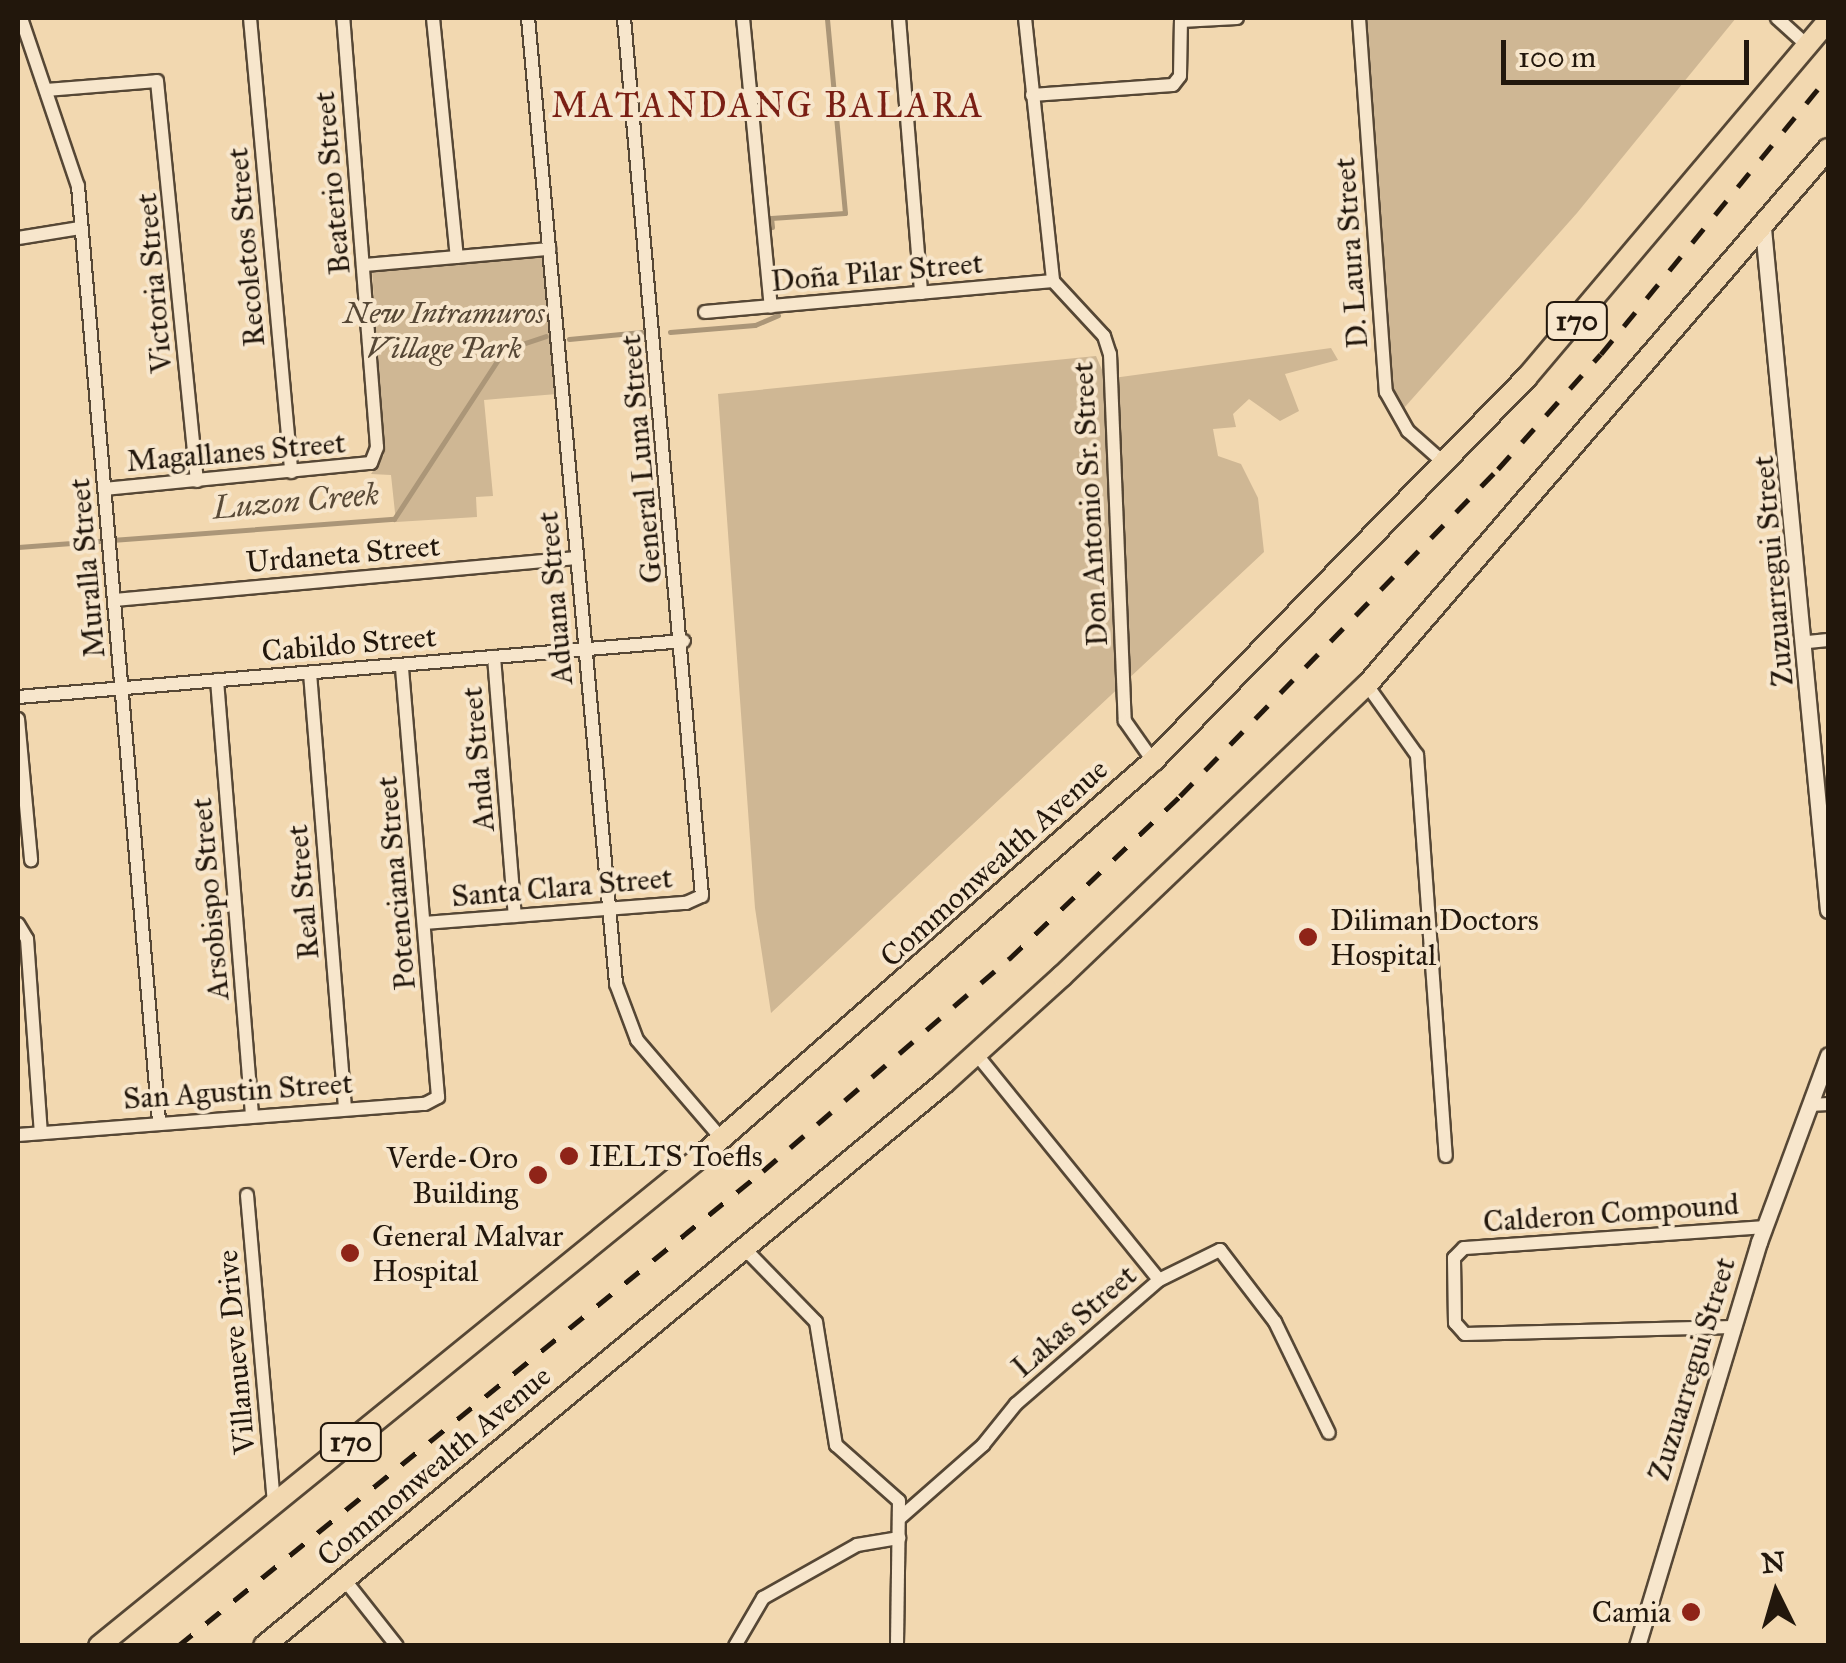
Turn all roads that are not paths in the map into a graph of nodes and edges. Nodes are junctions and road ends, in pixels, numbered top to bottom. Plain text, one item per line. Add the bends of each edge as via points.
1 (21, 18) edge
2 (250, 18) edge
3 (343, 18) edge
4 (433, 18) edge
5 (528, 18) edge
6 (624, 18) edge
7 (743, 18) edge
8 (900, 18) edge
9 (1025, 18) edge
10 (1237, 18) edge
11 (1359, 18) edge
12 (1778, 18) edge
13 (1828, 21) edge
14 (1809, 46) junction
15 (46, 90) junction
16 (1032, 96) junction
17 (1828, 148) edge
18 (80, 228) junction
19 (1763, 228) junction
20 (18, 238) edge
21 (549, 249) junction
22 (456, 257) junction
23 (365, 265) junction
24 (1053, 280) junction
25 (922, 292) junction
26 (771, 306) junction
27 (705, 312) dead end
28 (371, 463) joint
29 (1444, 463) junction
30 (291, 472) junction
31 (197, 480) junction
32 (104, 489) junction
33 (576, 558) junction
34 (115, 600) junction
35 (1828, 640) edge
36 (684, 641) junction
37 (1808, 642) junction
38 (584, 650) junction
39 (494, 657) junction
40 (402, 665) junction
41 (310, 672) junction
42 (217, 680) junction
43 (1367, 685) junction
44 (123, 688) junction
45 (18, 697) edge
46 (18, 720) edge
47 (1153, 761) junction
48 (31, 860) dead end
49 (702, 896) joint
50 (607, 908) junction
51 (1828, 910) edge
52 (516, 916) junction
53 (18, 924) edge
54 (424, 924) junction
55 (1828, 1054) edge
56 (976, 1055) junction
57 (438, 1097) joint
58 (1828, 1104) edge
59 (1810, 1105) junction
60 (345, 1107) junction
61 (252, 1114) junction
62 (158, 1122) junction
63 (41, 1132) junction
64 (18, 1134) edge
65 (722, 1139) junction
66 (1446, 1156) dead end
67 (246, 1195) dead end
68 (1764, 1227) junction
69 (744, 1248) junction
70 (1160, 1280) junction
71 (1733, 1327) junction
72 (1329, 1433) dead end
73 (274, 1504) junction
74 (900, 1518) junction
75 (899, 1538) junction
76 (344, 1579) junction
77 (99, 1646) edge
78 (264, 1646) edge
79 (397, 1646) edge
80 (735, 1646) edge
81 (897, 1646) edge
82 (1637, 1646) edge

1 - 15 street, Muralla Street
2 - 30 street, Recoletos Street
3 - 23 street, Beaterio Street
4 - 22 street
5 - 21 street, Aduana Street
6 - 36 street, General Luna Street
7 - 26 street
8 - 25 street
9 - 16 street
10 - 16 street via 1180,22 1180,76 1173,85
11 - 29 street, D. Laura Street via 1386,392 1408,431
12 - 14 street
13 - 14 main road, Commonwealth Avenue / 170
14 - 29 main road, Commonwealth Avenue / 170 via 1599,296
15 - 18 street, Muralla Street via 74,168
15 - 31 street, Victoria Street via 157,82
16 - 24 street
17 - 19 main road, Commonwealth Avenue / 170
18 - 20 street
18 - 32 street, Muralla Street
19 - 37 street, Zuzuarregui Street
19 - 43 main road, Commonwealth Avenue / 170
21 - 22 street
21 - 33 street, Aduana Street
22 - 23 street
23 - 28 street, Beaterio Street via 378,447
24 - 25 street, Doña Pilar Street
24 - 47 street, Don Antonio Sr. Street via 1104,336 1110,354 1124,721
25 - 26 street, Doña Pilar Street
26 - 27 street, Doña Pilar Street
28 - 30 street, Magallanes Street
29 - 47 main road, Commonwealth Avenue / 170
30 - 31 street, Magallanes Street
31 - 32 street, Magallanes Street
32 - 34 street, Muralla Street
33 - 34 street, Urdaneta Street
33 - 38 street, Aduana Street
34 - 44 street, Muralla Street
35 - 37 street
36 - 38 street, Cabildo Street
36 - 49 street, General Luna Street
37 - 51 street, Zuzuarregui Street
38 - 39 street, Cabildo Street
38 - 50 street, Aduana Street
39 - 40 street, Cabildo Street
39 - 52 street, Anda Street
40 - 41 street, Cabildo Street
40 - 54 street, Potenciana Street
41 - 42 street, Cabildo Street
41 - 60 street, Real Street
42 - 44 street, Cabildo Street
42 - 61 street, Arsobispo Street
43 - 56 main road, Commonwealth Avenue / 170
43 - 66 street via 1417,756
44 - 45 street, Cabildo Street
44 - 62 street, Muralla Street
46 - 48 street
47 - 65 main road, Commonwealth Avenue / 170
49 - 50 street, Santa Clara Street
50 - 52 street, Santa Clara Street
50 - 65 street, Aduana Street via 616,984 637,1040
52 - 54 street, Santa Clara Street
53 - 63 street via 27,939
54 - 57 street, Potenciana Street
55 - 59 street, Zuzuarregui Street
56 - 69 main road, Commonwealth Avenue / 170
56 - 70 street, Lakas Street
57 - 60 street, San Agustin Street via 425,1104
58 - 59 street
59 - 68 street, Zuzuarregui Street
60 - 61 street, San Agustin Street
61 - 62 street, San Agustin Street
62 - 63 street, San Agustin Street
63 - 64 street, San Agustin Street
65 - 73 main road, Commonwealth Avenue / 170
67 - 73 street, Villanueve Drive
68 - 71 street, Zuzuarregui Street
68 - 71 street, Calderon Compound via 1464,1248 1454,1258 1455,1324 1465,1334
69 - 74 street via 816,1322 836,1445 894,1494
69 - 76 main road, Commonwealth Avenue / 170
70 - 72 street via 1220,1250 1275,1322
70 - 74 street, Lakas Street via 1016,1404 982,1446
71 - 82 street, Zuzuarregui Street
73 - 77 main road, Commonwealth Avenue / 170
74 - 75 street
75 - 80 street via 857,1545 763,1598
75 - 81 street
76 - 78 main road, Commonwealth Avenue / 170
76 - 79 street

